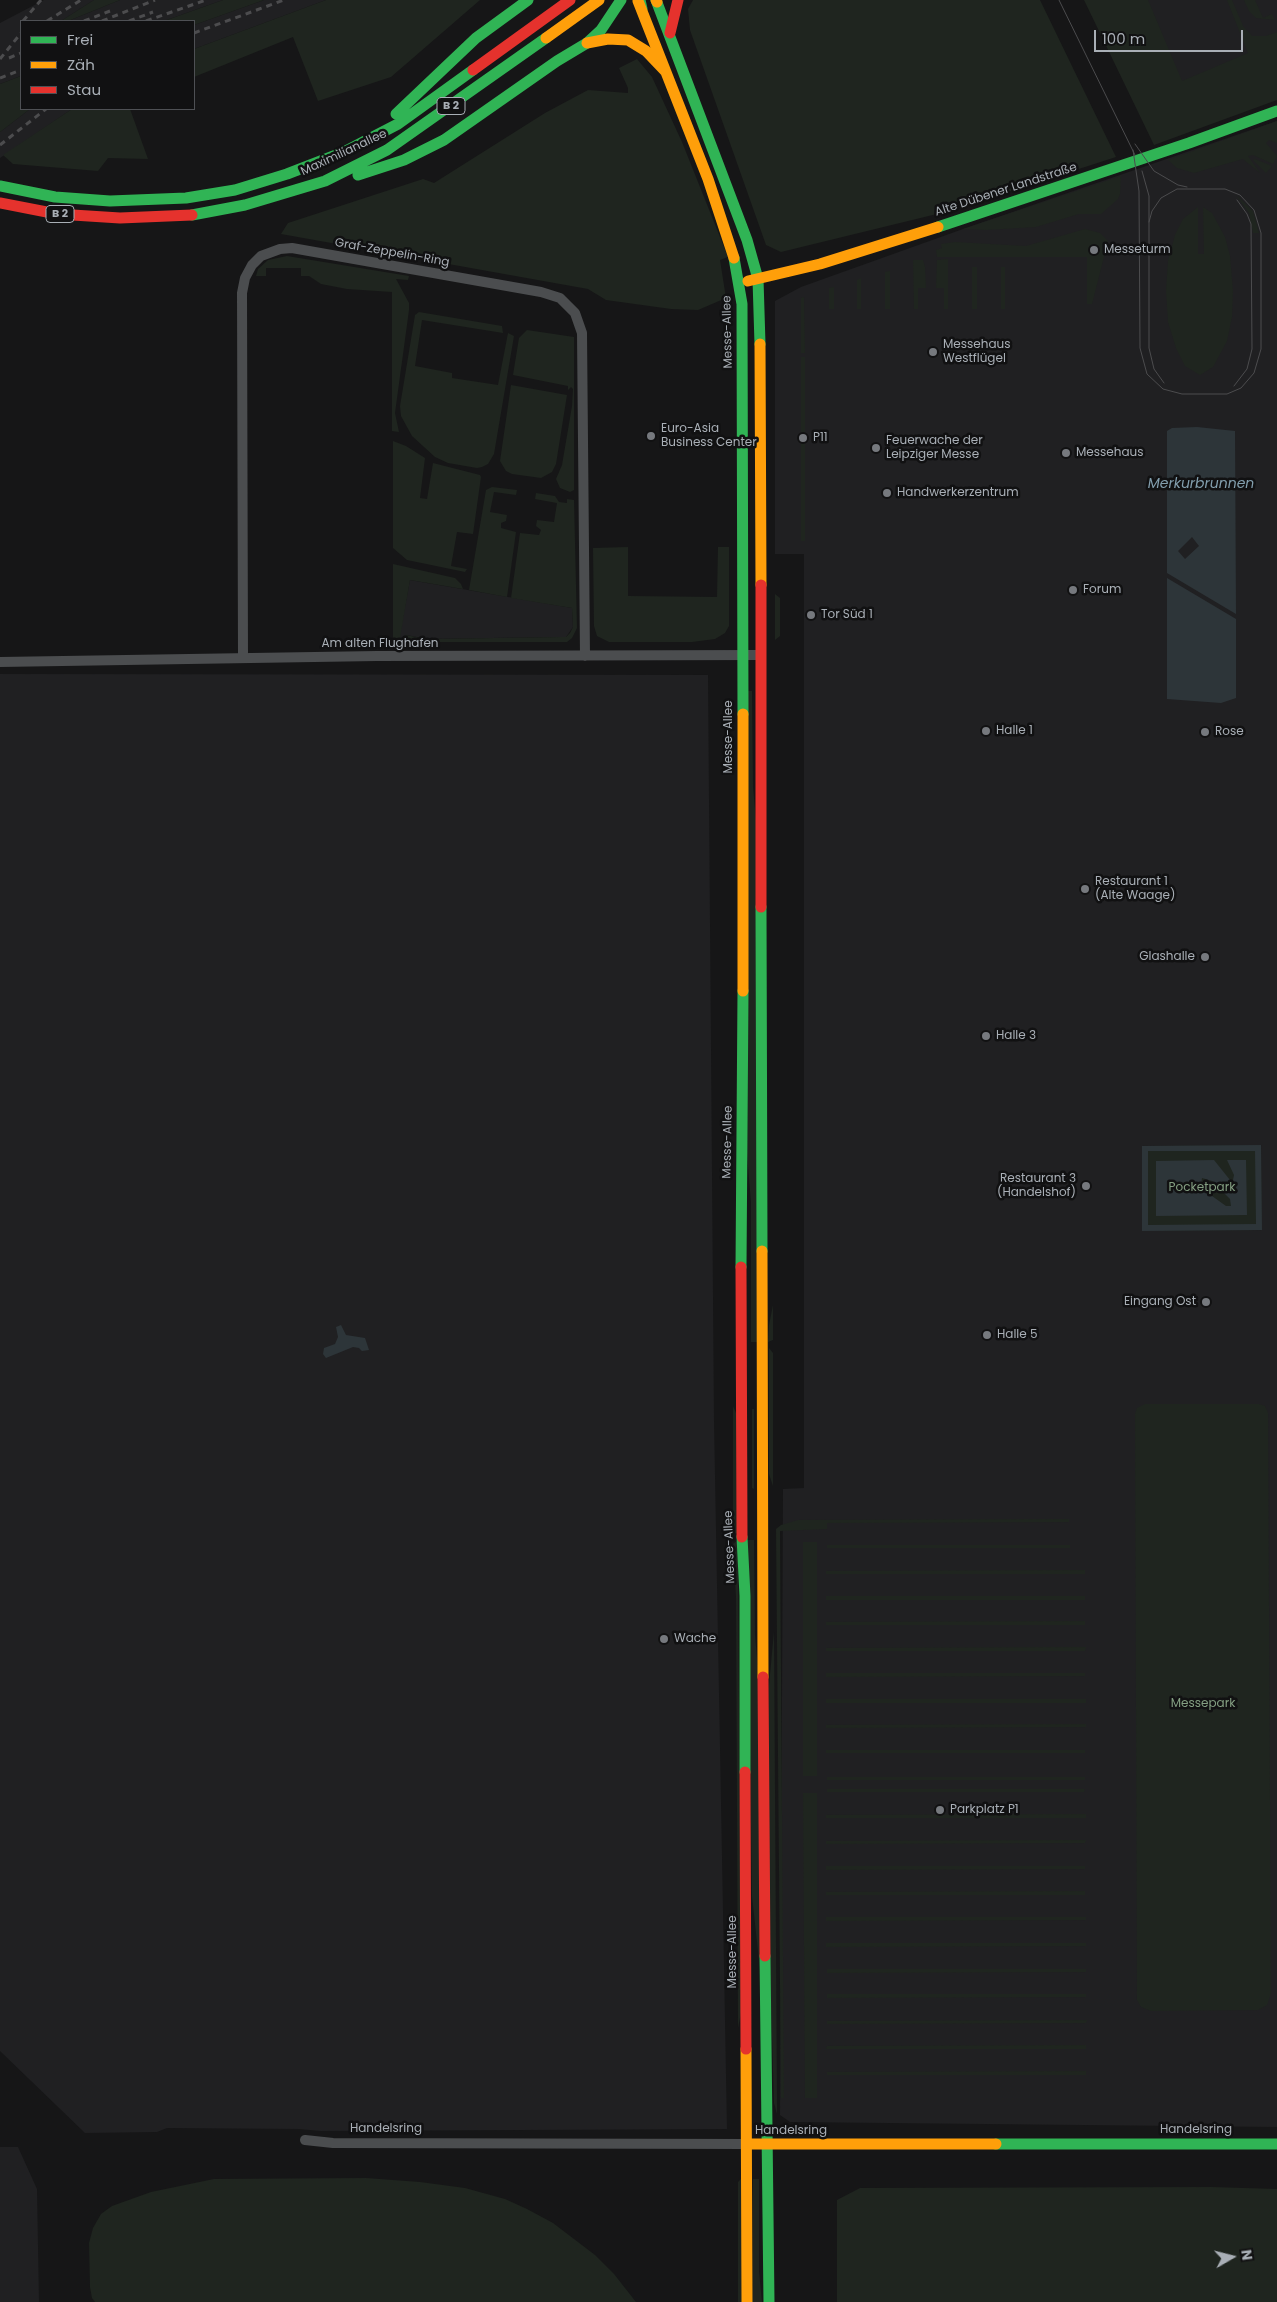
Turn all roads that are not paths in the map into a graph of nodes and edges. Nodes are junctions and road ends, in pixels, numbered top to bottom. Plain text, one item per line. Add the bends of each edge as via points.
1 (528, 0) edge
2 (570, 0) edge
3 (599, 0) edge
4 (621, 0) edge
5 (678, 0) edge
6 (656, 1) edge
7 (640, 3) edge
8 (670, 33) junction
9 (587, 43) junction
10 (666, 72) junction
11 (1277, 111) edge
12 (365, 141) junction
13 (324, 181) junction
14 (0, 186) edge
15 (0, 203) edge
16 (758, 279) junction
17 (740, 282) junction
18 (761, 655) junction
19 (585, 656) junction
20 (743, 656) junction
21 (243, 657) junction
22 (0, 662) edge
23 (305, 2140) dead end
24 (747, 2144) junction
25 (768, 2144) junction
26 (1277, 2144) edge
27 (748, 2302) edge
28 (768, 2302) edge

1 - 12 main road via 461,51
2 - 12 main road, B 2 via 398,124
3 - 13 main road, Maximilianallee / B 2 via 387,150
4 - 9 main road via 601,30
5 - 8 main road
6 - 8 main road
7 - 10 main road, Messe-Allee
8 - 16 main road via 742,224
9 - 10 main road via 608,38 628,40 646,51
9 - 13 main road via 444,140 404,160 348,178
10 - 17 main road, Messe-Allee via 708,179
11 - 16 main road, Alte Dübener Landstraße via 1091,176 820,264
12 - 14 main road, B 2 via 288,174 235,190 186,198 110,201 55,197
13 - 15 main road, Maximilianallee / B 2 via 244,205 190,215 120,218 57,214
16 - 17 main road, Alte Dübener Landstraße
16 - 18 main road
17 - 20 main road, Messe-Allee
18 - 20 street, Am alten Flughafen
18 - 25 main road via 764,1936
19 - 20 street, Am alten Flughafen
19 - 21 street, Am alten Flughafen
19 - 21 street, Graf-Zeppelin-Ring via 582,334 575,314 560,298 541,292 292,248 260,256 245,278 242,293
20 - 24 main road, Messe-Allee via 742,1508
21 - 22 street, Am alten Flughafen
23 - 24 street, Handelsring via 343,2143
24 - 25 main road, Handelsring
24 - 27 main road, Messe-Allee
25 - 26 main road, Handelsring
25 - 28 main road

